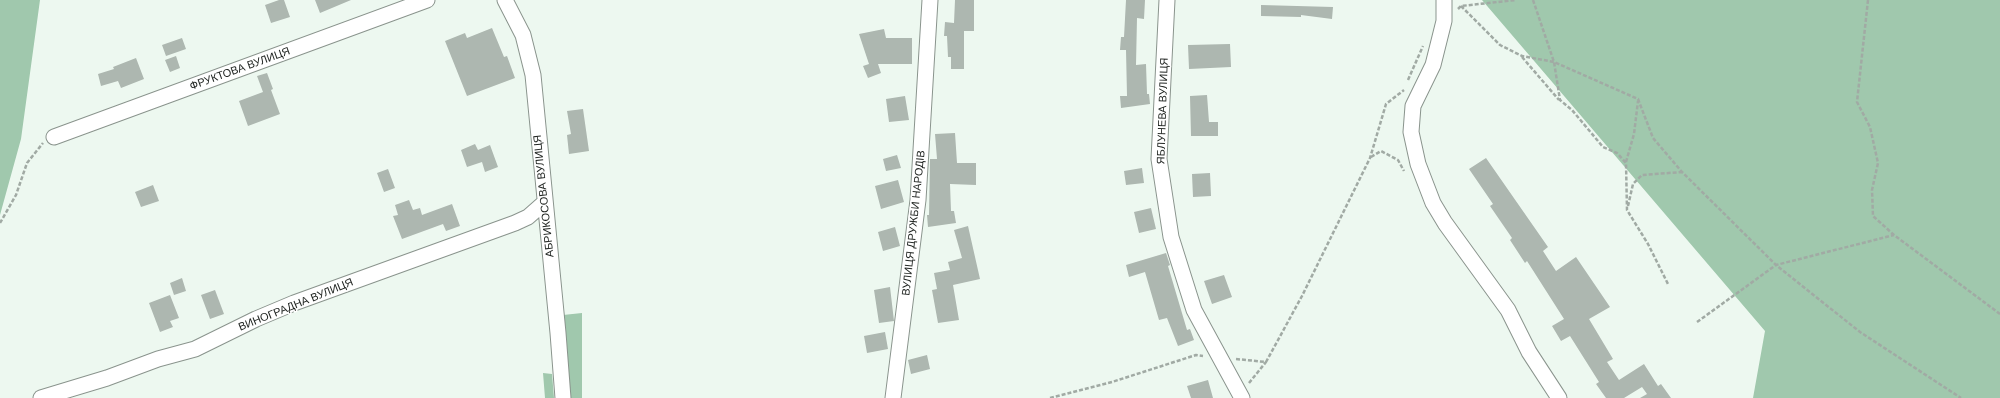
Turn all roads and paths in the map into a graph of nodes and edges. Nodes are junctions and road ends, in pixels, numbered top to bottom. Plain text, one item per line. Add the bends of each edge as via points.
1 (427, 0) edge
2 (505, 0) edge
3 (930, 0) edge
4 (1167, 0) edge
5 (1516, 0) edge
6 (1533, 0) edge
7 (1868, 0) edge
8 (1450, 2) edge
9 (1461, 6) junction
10 (1444, 21) junction
11 (1425, 44) dead end
12 (1522, 56) junction
13 (1554, 62) junction
14 (1638, 99) junction
15 (1560, 100) junction
16 (54, 137) joint
17 (1370, 158) junction
18 (1626, 163) junction
19 (1682, 172) junction
20 (1426, 186) junction
21 (545, 202) junction
22 (1627, 210) junction
23 (0, 223) edge
24 (1894, 235) junction
25 (1776, 265) junction
26 (1668, 284) dead end
27 (2000, 314) edge
28 (1697, 322) dead end
29 (1220, 357) junction
30 (1266, 362) junction
31 (1238, 394) edge
32 (41, 398) edge
33 (563, 398) edge
34 (893, 398) edge
35 (1050, 398) edge
36 (1559, 398) edge
37 (1961, 398) edge

1 - 16 street, ФРУКТОВА ВУЛИЦЯ
2 - 21 street, АБРИКОСОВА ВУЛИЦЯ via 523,35 533,75
3 - 34 street, ВУЛИЦЯ ДРУЖБИ НАРОДІВ via 918,200
4 - 29 street, ЯБЛУНЕВА ВУЛИЦЯ via 1159,159 1173,244 1194,310
5 - 9 path
6 - 13 path
7 - 24 path via 1858,102 1870,127 1878,163 1872,190 1873,216
8 - 9 path
8 - 10 street
9 - 10 path
9 - 12 path via 1500,45
10 - 20 street via 1433,65 1413,106 1411,119 1414,147
11 - 17 path via 1420,49 1405,90 1386,104
12 - 13 path
12 - 15 path
13 - 14 path
13 - 15 path
14 - 18 path via 1634,134
14 - 19 path via 1653,138
15 - 18 path via 1572,110 1603,147 1617,153
16 - 23 path via 42,144 27,163 16,195
17 - 20 path via 1380,151 1398,160 1408,177
17 - 30 path via 1302,296
18 - 22 path
19 - 22 path via 1642,175 1633,184
19 - 25 path
20 - 36 street via 1445,222 1508,310 1529,352
21 - 32 street, ВИНОГРАДНА ВУЛИЦЯ via 528,217 515,224 294,303 195,349
21 - 33 street, АБРИКОСОВА ВУЛИЦЯ
22 - 26 path
24 - 25 path
24 - 27 path
25 - 28 path
25 - 37 path via 1860,332
29 - 30 path
29 - 31 street, ЯБЛУНЕВА ВУЛИЦЯ
29 - 35 path via 1196,355 1112,382
30 - 31 path

